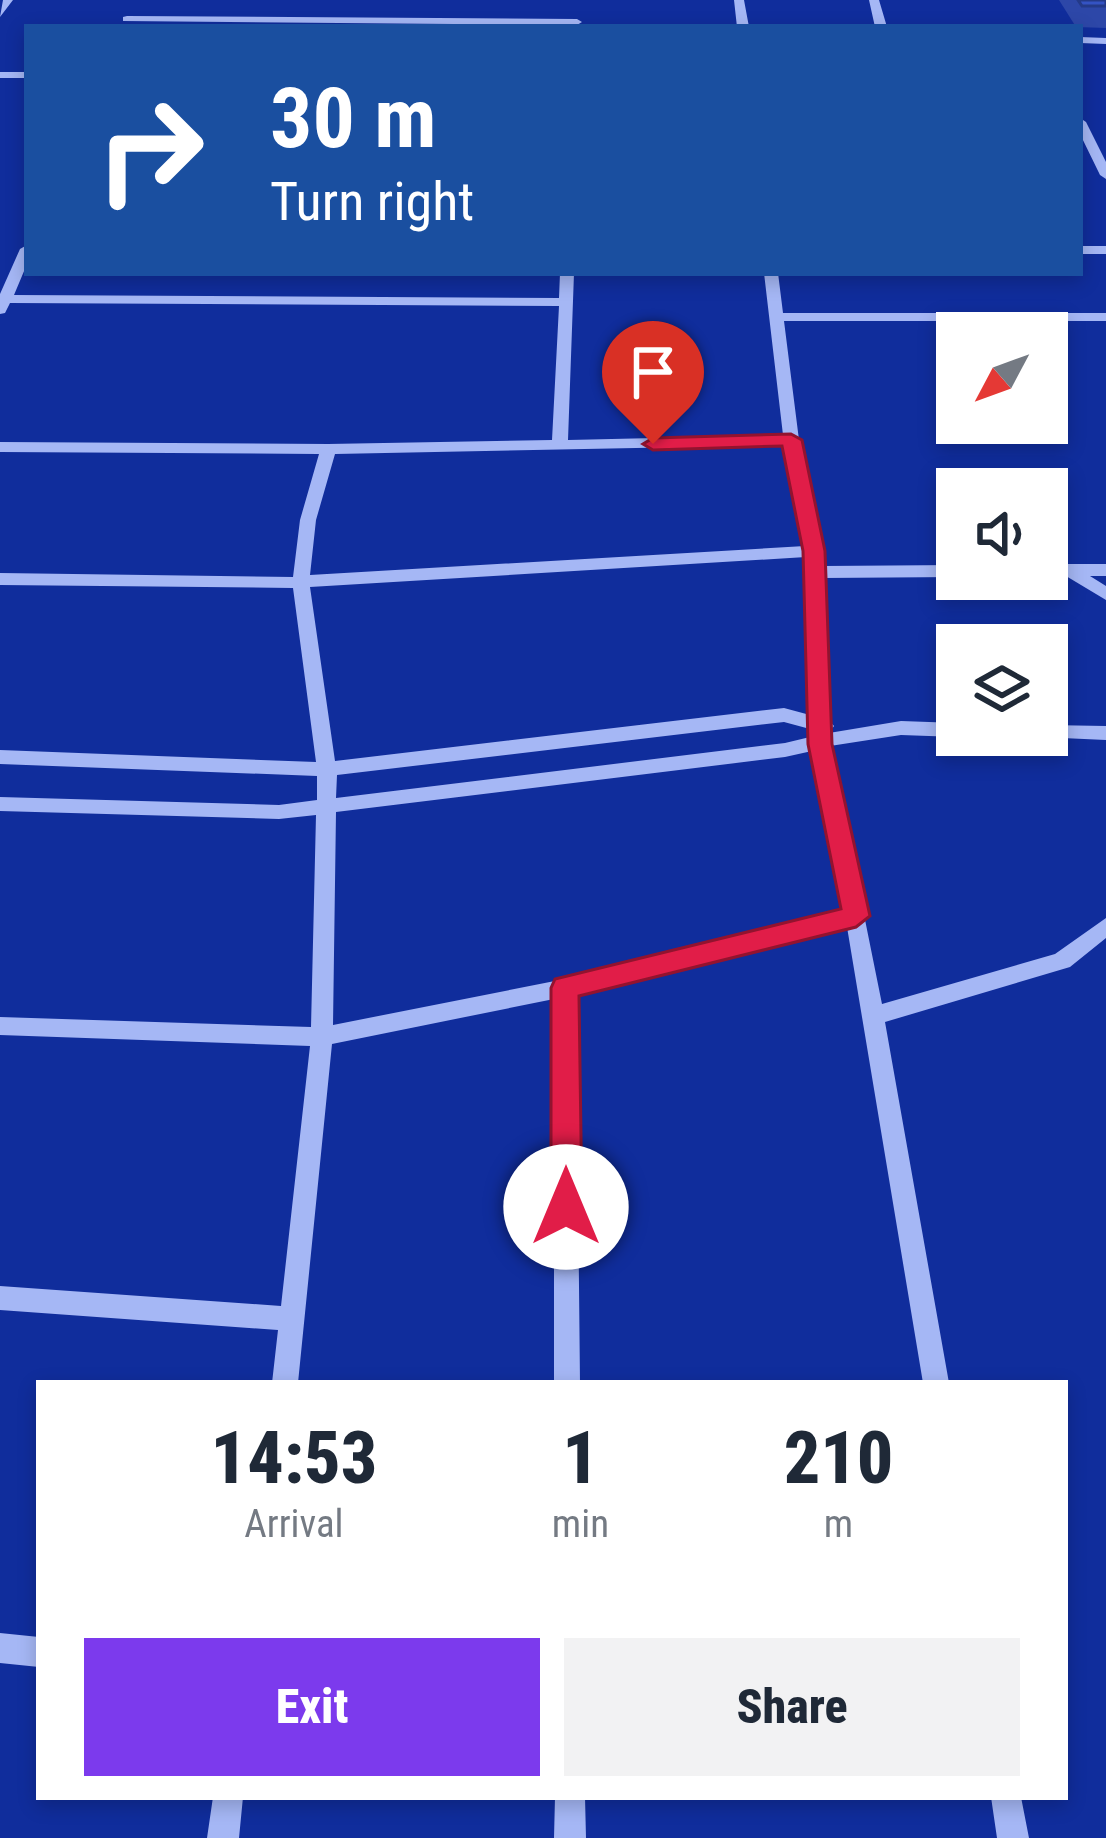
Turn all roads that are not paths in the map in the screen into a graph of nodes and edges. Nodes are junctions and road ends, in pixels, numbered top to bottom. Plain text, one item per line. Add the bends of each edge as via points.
1 (8, 0) edge
2 (136, 0) edge
3 (578, 0) edge
4 (0, 14) edge
5 (126, 23) edge
6 (577, 24) edge
7 (1083, 128) edge
8 (1106, 176) edge
9 (24, 257) edge
10 (567, 276) edge
11 (771, 276) edge
12 (566, 302) junction
13 (3, 305) edge
14 (776, 317) junction
15 (1106, 317) edge
16 (791, 440) junction
17 (560, 446) junction
18 (0, 447) edge
19 (328, 449) junction
20 (814, 561) junction
21 (936, 570) edge
22 (1070, 570) joint
23 (1106, 570) edge
24 (0, 579) edge
25 (301, 582) junction
26 (1106, 594) edge
27 (936, 729) edge
28 (1068, 732) edge
29 (819, 733) junction
30 (1106, 733) edge
31 (0, 757) edge
32 (327, 769) junction
33 (0, 804) edge
34 (328, 806) junction
35 (856, 916) junction
36 (1106, 926) edge
37 (565, 988) junction
38 (874, 1016) junction
39 (0, 1026) edge
40 (322, 1037) junction
41 (0, 1298) edge
42 (294, 1319) junction
43 (285, 1380) edge
44 (567, 1380) edge
45 (935, 1380) edge
46 (0, 1648) edge
47 (36, 1652) edge
48 (228, 1800) edge
49 (570, 1800) edge
50 (1006, 1800) edge
51 (223, 1838) edge
52 (570, 1838) edge
53 (1012, 1838) edge

1 - 4 street
2 - 5 street
3 - 6 street
5 - 6 street
7 - 8 street
9 - 13 street
10 - 12 street
11 - 14 street
12 - 13 street
12 - 17 street
14 - 15 street
14 - 16 street
16 - 17 street
16 - 20 street
17 - 19 street
18 - 19 street
19 - 25 street
20 - 21 street
20 - 25 street
20 - 29 street
22 - 23 street
22 - 26 street
24 - 25 street
25 - 32 street
27 - 29 street
28 - 30 street
29 - 32 street via 784,715
29 - 34 street
29 - 35 street
31 - 32 street
32 - 34 street
33 - 34 street via 215,812
34 - 40 street
35 - 37 street
35 - 38 street
36 - 38 street via 1062,961
37 - 40 street
37 - 44 street
38 - 45 street
39 - 40 street
40 - 42 street
41 - 42 street
42 - 43 street
46 - 47 street
48 - 51 street
49 - 52 street
50 - 53 street

